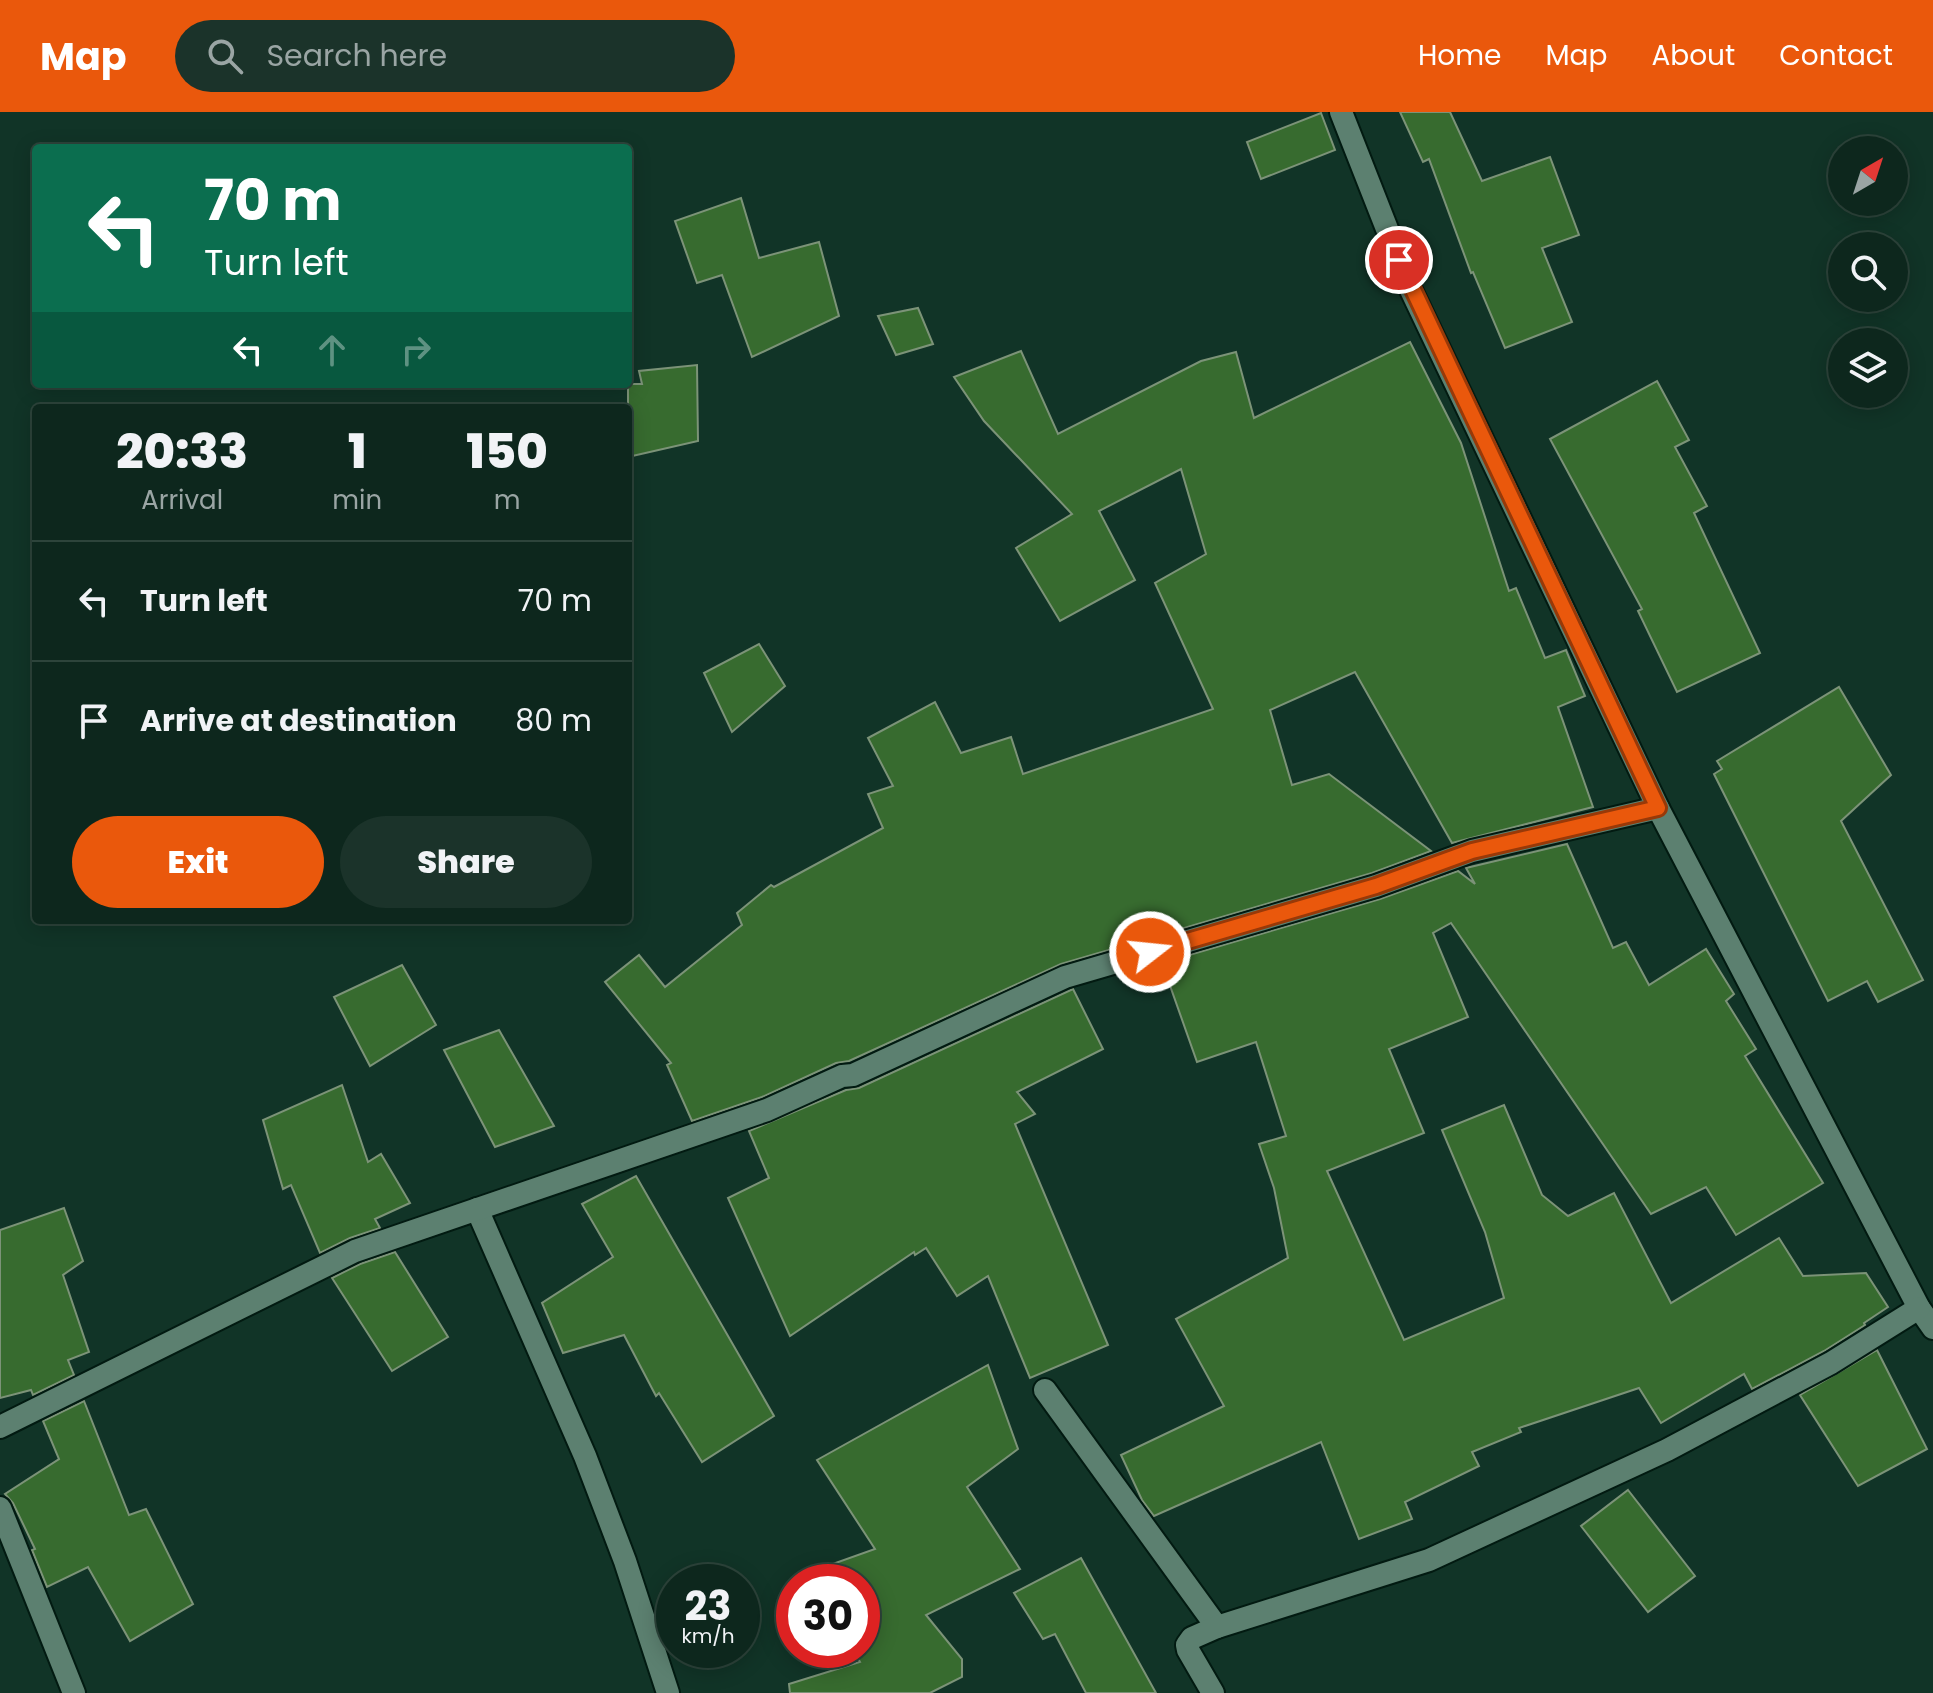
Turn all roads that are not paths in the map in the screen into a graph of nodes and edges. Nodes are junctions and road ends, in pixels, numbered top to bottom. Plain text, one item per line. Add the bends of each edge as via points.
1 (1341, 112) edge
2 (1658, 808) junction
3 (477, 1209) junction
4 (1919, 1308) junction
5 (1933, 1328) edge
6 (1045, 1390) dead end
7 (0, 1427) edge
8 (0, 1508) edge
9 (1217, 1627) junction
10 (74, 1693) edge
11 (668, 1693) edge
12 (1213, 1693) edge

1 - 2 street via 1411,290
2 - 3 street via 1472,851 1376,886 1065,977 767,1110
2 - 4 street
3 - 7 street via 355,1251
3 - 11 street via 585,1456
4 - 5 street
4 - 9 street via 1831,1363 1667,1450 1429,1560
6 - 9 street
8 - 10 street
9 - 12 street via 1187,1645

